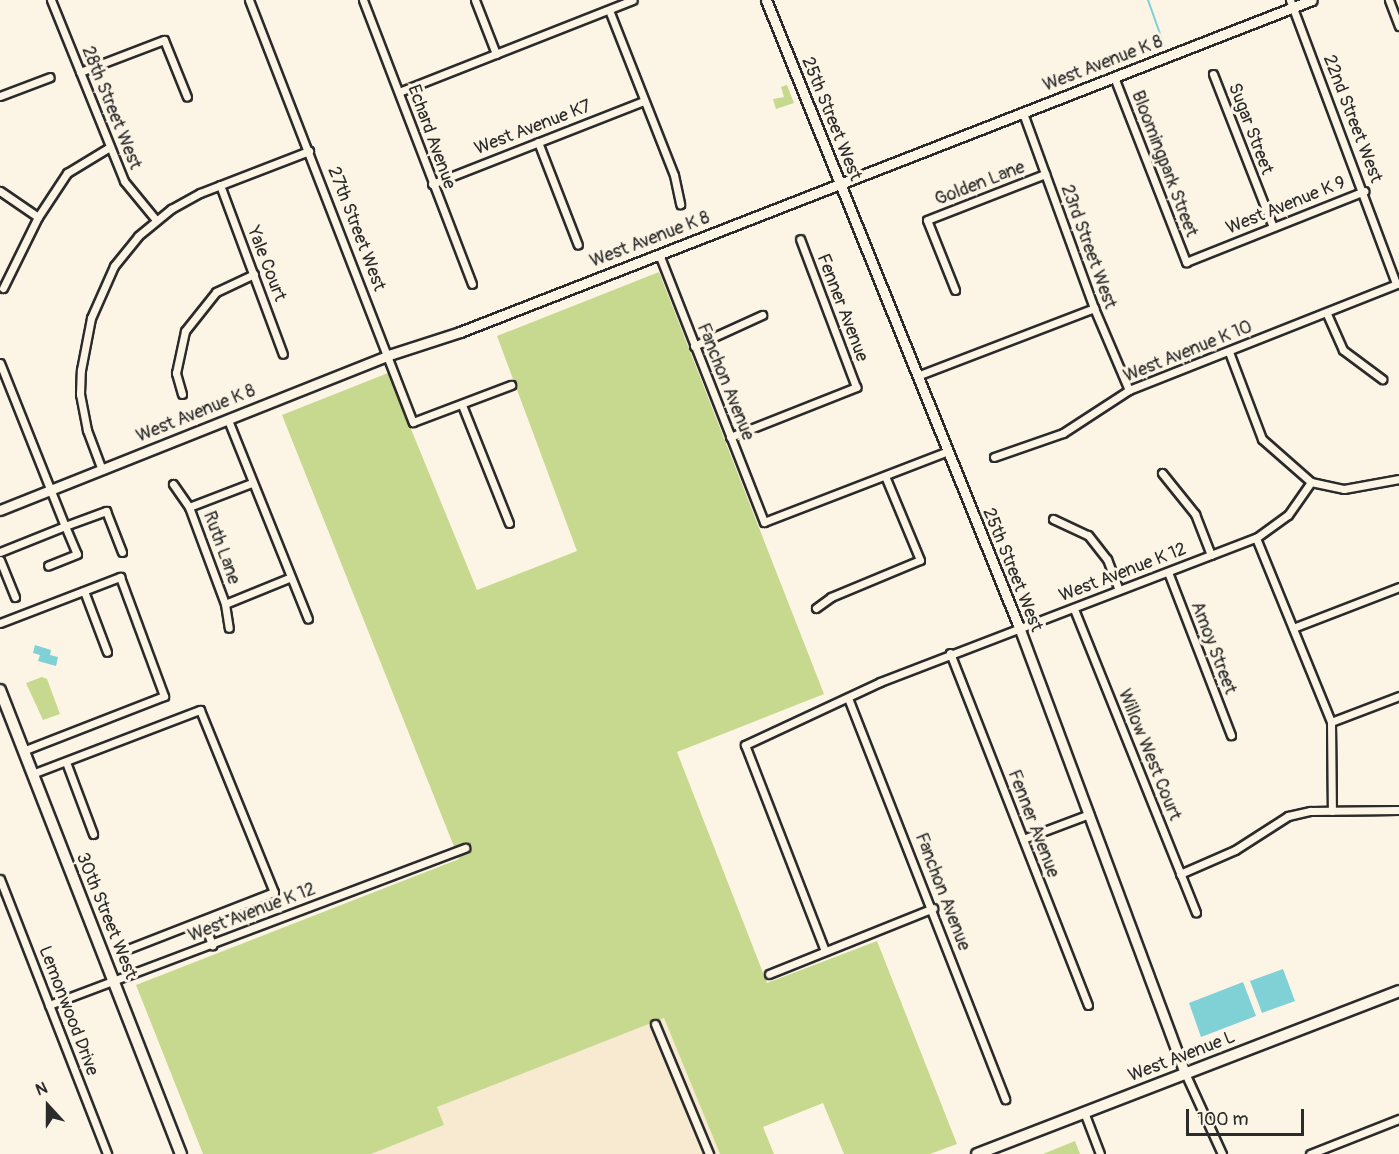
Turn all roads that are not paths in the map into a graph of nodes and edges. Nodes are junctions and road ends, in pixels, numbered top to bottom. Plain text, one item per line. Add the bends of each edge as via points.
1 (51, 0) edge
2 (249, 0) edge
3 (363, 0) edge
4 (475, 0) edge
5 (633, 0) edge
6 (766, 0) edge
7 (1312, 0) edge
8 (1389, 0) edge
9 (1292, 4) edge
10 (609, 10) junction
11 (1399, 26) edge
12 (496, 54) junction
13 (80, 72) junction
14 (1213, 74) dead end
15 (50, 77) dead end
16 (1114, 77) junction
17 (399, 92) junction
18 (0, 96) edge
19 (187, 97) dead end
20 (644, 101) junction
21 (1023, 113) junction
22 (538, 142) junction
23 (110, 147) junction
24 (309, 151) junction
25 (1045, 174) junction
26 (432, 184) junction
27 (220, 185) junction
28 (840, 185) junction
29 (0, 191) edge
30 (1364, 191) junction
31 (680, 204) dead end
32 (38, 217) junction
33 (156, 220) junction
34 (1273, 227) junction
35 (800, 239) dead end
36 (578, 245) dead end
37 (659, 254) junction
38 (1186, 262) joint
39 (254, 274) junction
40 (1398, 283) edge
41 (472, 284) dead end
42 (3, 288) dead end
43 (955, 290) dead end
44 (1094, 308) junction
45 (1327, 314) junction
46 (762, 315) dead end
47 (694, 346) junction
48 (1229, 352) junction
49 (283, 354) dead end
50 (389, 355) junction
51 (0, 363) edge
52 (917, 376) junction
53 (1382, 379) dead end
54 (511, 385) dead end
55 (1130, 390) junction
56 (182, 394) dead end
57 (462, 405) junction
58 (228, 420) junction
59 (730, 437) junction
60 (945, 452) junction
61 (993, 458) dead end
62 (102, 470) junction
63 (1162, 473) dead end
64 (885, 476) junction
65 (1399, 479) edge
66 (1311, 482) junction
67 (252, 483) junction
68 (173, 484) dead end
69 (50, 490) junction
70 (189, 507) junction
71 (0, 510) edge
72 (1053, 519) dead end
73 (509, 523) dead end
74 (65, 526) junction
75 (1256, 538) junction
76 (0, 552) edge
77 (122, 552) dead end
78 (1211, 555) junction
79 (0, 560) edge
80 (48, 566) dead end
81 (1168, 572) junction
82 (289, 578) junction
83 (1399, 587) edge
84 (1119, 590) junction
85 (84, 591) junction
86 (15, 597) dead end
87 (225, 604) junction
88 (816, 608) dead end
89 (1074, 609) junction
90 (308, 619) dead end
91 (0, 623) edge
92 (1019, 627) junction
93 (230, 628) dead end
94 (1293, 628) junction
95 (107, 652) dead end
96 (950, 653) junction
97 (0, 690) edge
98 (1399, 696) edge
99 (848, 698) junction
100 (1331, 722) junction
101 (1231, 735) dead end
102 (23, 751) junction
103 (66, 762) junction
104 (32, 774) junction
105 (1399, 810) edge
106 (1332, 811) junction
107 (1089, 814) junction
108 (93, 834) dead end
109 (1023, 839) junction
110 (465, 848) dead end
111 (1180, 874) junction
112 (0, 879) edge
113 (933, 908) junction
114 (1196, 912) dead end
115 (203, 920) junction
116 (212, 945) junction
117 (130, 948) dead end
118 (825, 951) junction
119 (769, 974) dead end
120 (114, 981) junction
121 (1399, 991) edge
122 (49, 1005) junction
123 (1088, 1005) dead end
124 (655, 1024) dead end
125 (1185, 1073) junction
126 (1005, 1099) dead end
127 (1084, 1112) junction
128 (1399, 1119) edge
129 (107, 1154) edge
130 (181, 1154) edge
131 (709, 1154) edge
132 (976, 1154) edge
133 (1100, 1154) edge
134 (1222, 1154) edge
135 (1310, 1154) edge

1 - 13 street, 28th Street West
2 - 24 street, 27th Street West
3 - 17 street, Echard Avenue
4 - 12 street
5 - 10 street
6 - 28 street, 25th Street West
7 - 9 street, West Avenue K 8
8 - 11 street
9 - 16 street, West Avenue K 8
9 - 30 street, 22nd Street West
10 - 12 street
10 - 20 street
12 - 17 street
13 - 19 street via 164,40
13 - 23 street, 28th Street West
14 - 34 street, Sugar Street
15 - 18 street
16 - 21 street, West Avenue K 8
16 - 38 street, Bloomingpark Street
17 - 26 street, Echard Avenue
20 - 22 street, West Avenue K7
20 - 31 street via 674,175
21 - 25 street, 23rd Street West
21 - 28 street, West Avenue K 8
22 - 26 street, West Avenue K7
22 - 36 street
23 - 32 street via 67,172
23 - 33 street, 28th Street West via 124,181
24 - 27 street
24 - 50 street, 27th Street West
25 - 43 street, Golden Lane via 927,220
25 - 44 street, 23rd Street West
26 - 41 street, Echard Avenue
27 - 33 street
27 - 39 street, Yale Court
28 - 37 street, West Avenue K 8
28 - 52 street, 25th Street West
29 - 32 street
30 - 34 street, West Avenue K 9
30 - 40 street, 22nd Street West
32 - 42 street
33 - 62 street via 114,266 83,343 80,394
34 - 38 street, West Avenue K 9
35 - 59 street, Fenner Avenue via 856,387
37 - 47 street, Fanchon Avenue
37 - 50 street, West Avenue K 8 via 460,332
39 - 49 street, Yale Court
39 - 56 street via 216,292 185,331 176,373
40 - 45 street, West Avenue K 10
44 - 52 street
44 - 55 street, 23rd Street West
45 - 48 street, West Avenue K 10
45 - 53 street via 1343,350
46 - 47 street
47 - 59 street, Fanchon Avenue
48 - 55 street, West Avenue K 10
48 - 66 street via 1262,439
50 - 57 street, 27th Street West via 413,422
50 - 58 street, West Avenue K 8
51 - 69 street
52 - 60 street, 25th Street West
54 - 57 street
55 - 61 street, West Avenue K 10 via 1063,433
57 - 73 street
58 - 62 street, West Avenue K 8
58 - 67 street
59 - 64 street, Fanchon Avenue via 764,522
60 - 64 street
60 - 92 street, 25th Street West
62 - 69 street, West Avenue K 8
63 - 78 street via 1195,514
64 - 88 street via 920,560 831,597
65 - 66 street via 1344,489
66 - 75 street, West Avenue K 12 via 1288,515
67 - 70 street
67 - 82 street
68 - 70 street, Ruth Lane
69 - 71 street, West Avenue K 8
69 - 74 street
70 - 87 street, Ruth Lane
72 - 84 street via 1088,535 1107,559
74 - 76 street
74 - 77 street via 106,511
74 - 80 street via 77,555
75 - 78 street, West Avenue K 12
75 - 94 street
78 - 81 street, West Avenue K 12
79 - 86 street
81 - 84 street, West Avenue K 12
81 - 101 street, Amoy Street
82 - 87 street
82 - 90 street
83 - 94 street
84 - 89 street, West Avenue K 12
85 - 91 street
85 - 95 street
85 - 102 street via 120,577 164,696
87 - 93 street, Ruth Lane
89 - 92 street, West Avenue K 12
89 - 111 street, Willow West Court
92 - 96 street, West Avenue K 12
92 - 107 street, 25th Street West
94 - 100 street
96 - 99 street, West Avenue K 12
96 - 109 street, Fenner Avenue
97 - 102 main road, 30th Street West
98 - 100 street
99 - 113 street, Fanchon Avenue
99 - 118 street, West Avenue K 12 via 745,745
100 - 106 street
102 - 104 main road, 30th Street West
103 - 104 street
103 - 108 street
103 - 115 street via 200,710 274,892
104 - 120 main road, 30th Street West
105 - 106 street
106 - 111 street via 1288,816 1235,850
107 - 109 street
107 - 125 street, 25th Street West
109 - 123 street, Fenner Avenue
110 - 116 street, West Avenue K 12
111 - 114 street, Willow West Court
112 - 122 street, Lemonwood Drive
113 - 118 street
113 - 126 street, Fanchon Avenue
115 - 116 street
115 - 117 street
116 - 120 street, West Avenue K 12
118 - 119 street
120 - 122 street, West Avenue K 12
120 - 130 main road, 30th Street West
121 - 125 main road, West Avenue L
122 - 129 street, Lemonwood Drive
124 - 131 street
125 - 127 main road, West Avenue L
125 - 134 street, 25th Street West
127 - 132 main road, West Avenue L
127 - 133 street
128 - 135 street

